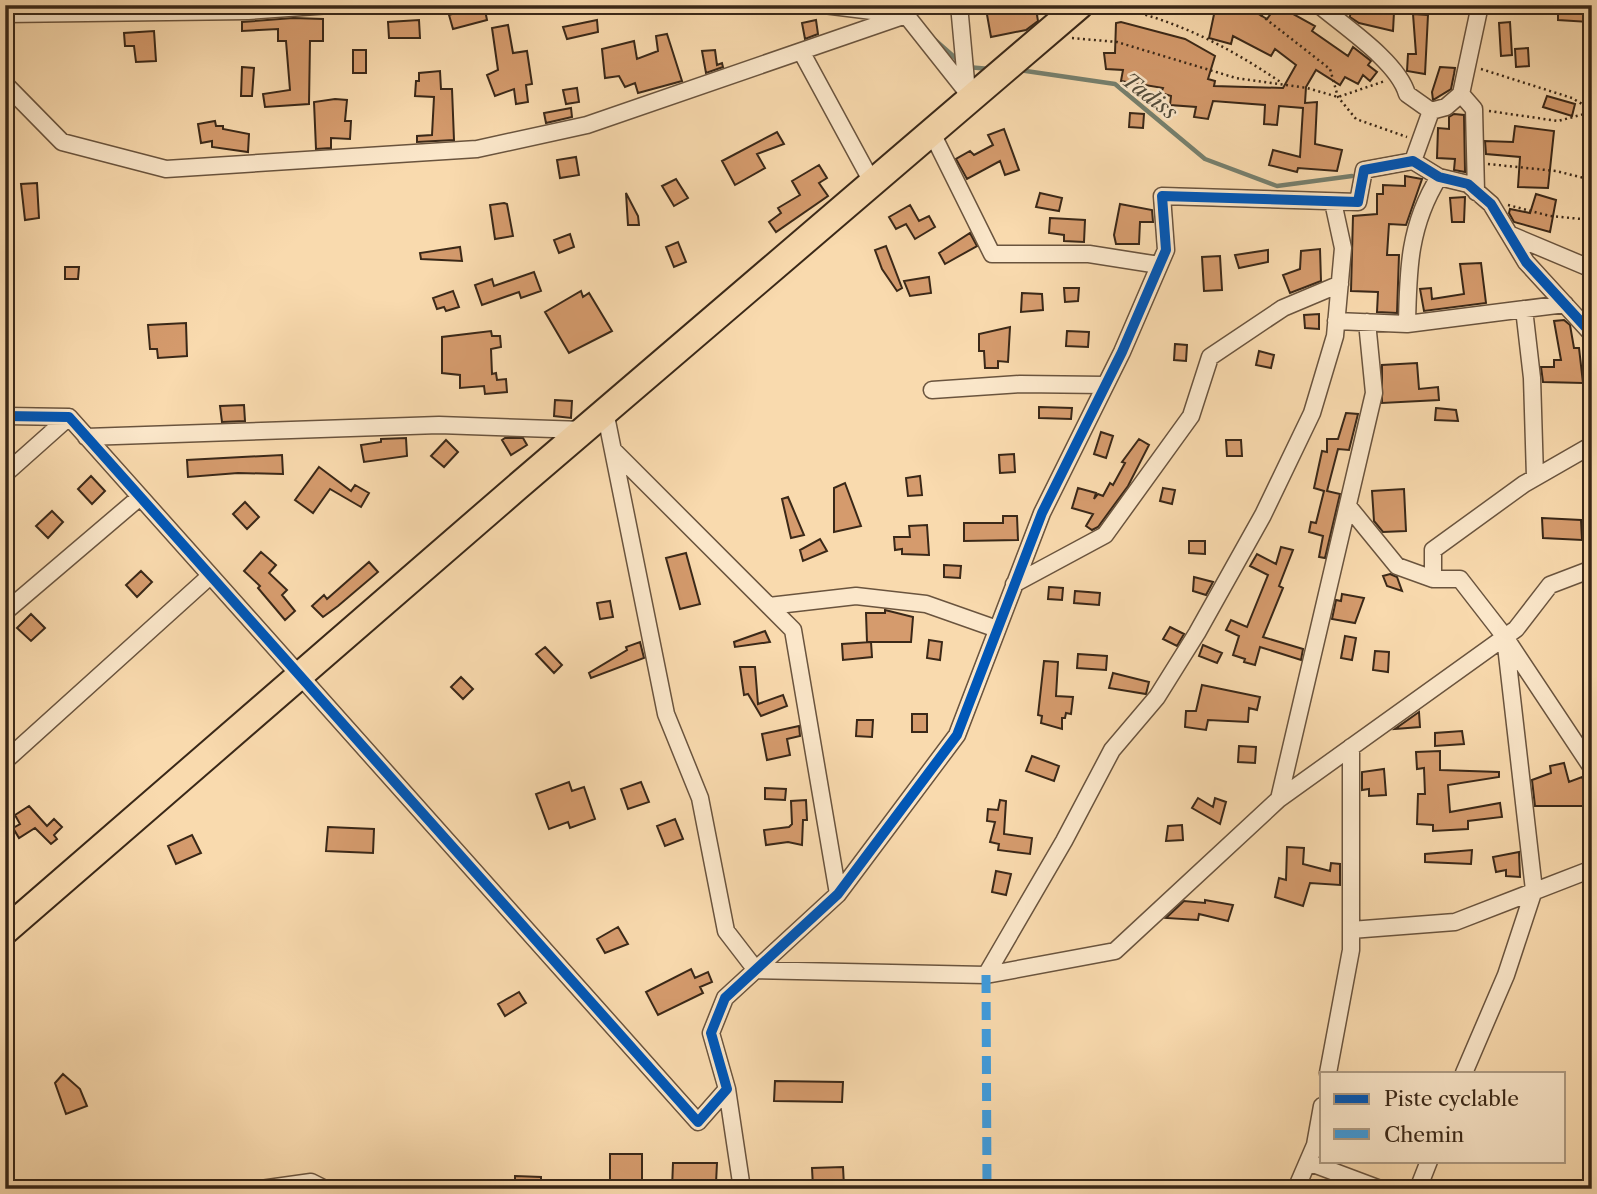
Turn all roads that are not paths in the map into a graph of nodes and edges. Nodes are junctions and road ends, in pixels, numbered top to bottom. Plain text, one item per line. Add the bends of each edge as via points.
1 (330, 5) edge
2 (824, 5) edge
3 (959, 5) edge
4 (1080, 5) edge
5 (1319, 5) edge
6 (1480, 5) edge
7 (5, 14) edge
8 (906, 15) junction
9 (802, 53) junction
10 (5, 84) edge
11 (1461, 94) junction
12 (969, 95) junction
13 (1430, 111) junction
14 (931, 131) junction
15 (1413, 160) junction
16 (1439, 177) junction
17 (872, 182) junction
18 (1476, 192) junction
19 (1333, 202) junction
20 (1511, 234) junction
21 (1159, 265) junction
22 (1592, 269) edge
23 (1340, 284) junction
24 (1565, 304) junction
25 (1524, 309) junction
26 (1336, 321) junction
27 (1367, 322) junction
28 (1407, 324) junction
29 (1592, 334) edge
30 (1105, 385) junction
31 (932, 390) dead end
32 (605, 411) junction
33 (5, 416) edge
34 (69, 417) junction
35 (583, 430) junction
36 (86, 437) junction
37 (1592, 445) edge
38 (612, 449) junction
39 (5, 474) edge
40 (1535, 477) junction
41 (140, 497) junction
42 (1348, 506) junction
43 (1592, 569) edge
44 (210, 576) junction
45 (1433, 579) junction
46 (1014, 584) junction
47 (769, 606) junction
48 (5, 612) edge
49 (997, 629) junction
50 (1505, 637) junction
51 (298, 675) junction
52 (1351, 747) junction
53 (5, 761) edge
54 (1592, 768) edge
55 (1279, 799) junction
56 (1592, 869) edge
57 (1534, 890) junction
58 (838, 894) junction
59 (1351, 930) junction
60 (5, 932) edge
61 (756, 970) junction
62 (986, 975) junction
63 (1328, 1072) edge
64 (1464, 1072) edge
65 (727, 1089) junction
66 (1320, 1117) edge
67 (1308, 1162) junction
68 (1429, 1162) edge
69 (261, 1189) edge
70 (325, 1189) edge
71 (742, 1189) edge
72 (1296, 1189) edge
73 (1380, 1189) edge
74 (1418, 1189) edge

1 - 7 street via 248,11
2 - 8 street
3 - 12 street
4 - 12 main road
5 - 13 street via 1396,73 1407,94
6 - 11 street
8 - 9 street
8 - 12 street
9 - 10 street via 587,125 477,149 166,169 62,142
9 - 17 street
11 - 13 street via 1446,107
11 - 18 street via 1474,109
12 - 14 main road
13 - 15 street
14 - 17 main road
14 - 21 street via 992,254 1089,254
15 - 16 street
15 - 19 street via 1364,170 1358,202
16 - 18 street via 1468,184
16 - 28 street via 1422,205 1408,270
17 - 32 main road
18 - 20 street
19 - 21 street via 1162,196 1166,250
19 - 23 street via 1343,248
20 - 22 street
20 - 24 street via 1526,262
21 - 30 street
23 - 26 street
23 - 46 street via 1283,308 1210,357 1191,416 1105,535
24 - 25 street
24 - 29 street
25 - 28 street
25 - 40 street
26 - 27 street
26 - 62 street via 1312,413 1262,515 1157,697 1112,750
27 - 28 street
27 - 42 street via 1374,393
30 - 31 street
30 - 46 street via 1042,513
32 - 35 main road
32 - 38 street
33 - 34 street
34 - 36 street
34 - 39 street
35 - 36 street via 439,425
35 - 51 main road
36 - 41 street
37 - 40 street
38 - 47 street
38 - 61 street via 666,714 700,798 726,931
40 - 45 street via 1433,550
41 - 44 street
41 - 48 street
42 - 45 street via 1397,566
42 - 55 street
43 - 50 street via 1550,585
44 - 51 street
44 - 53 street
45 - 50 street via 1460,579
46 - 49 street
47 - 49 street via 856,596 926,604
47 - 58 street via 793,630
49 - 58 street via 957,735
50 - 52 street
50 - 54 street
50 - 57 street
51 - 60 main road
51 - 65 street via 698,1122
52 - 55 street
52 - 59 street
55 - 62 street via 1115,951
56 - 57 street
57 - 59 street via 1455,922
57 - 64 street via 1506,975
58 - 61 street
59 - 63 street
61 - 62 street
61 - 65 street via 725,998 711,1033
65 - 71 street
66 - 67 street
67 - 72 street
67 - 73 street
68 - 74 street
69 - 70 street via 311,1182

